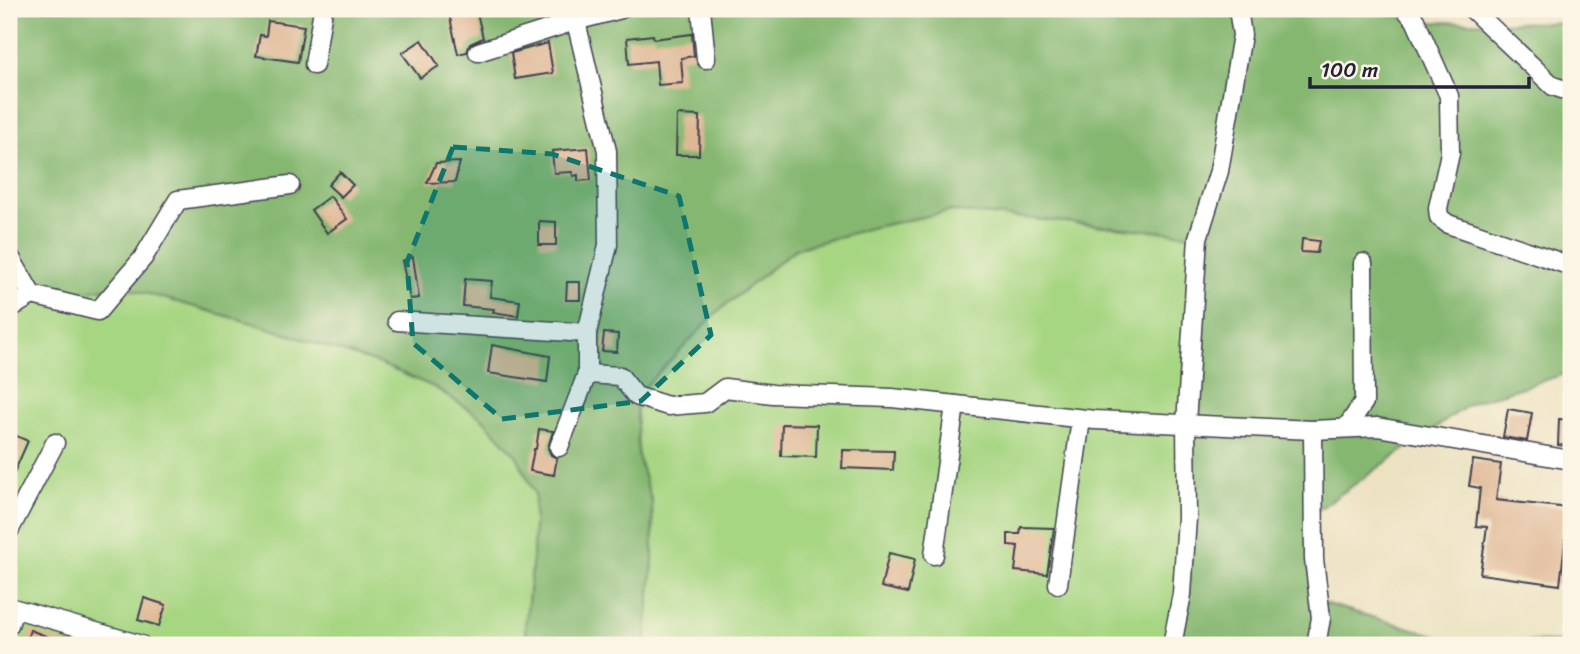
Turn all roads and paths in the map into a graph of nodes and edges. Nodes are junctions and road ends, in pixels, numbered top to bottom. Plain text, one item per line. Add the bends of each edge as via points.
1 (323, 9) edge
2 (621, 9) edge
3 (701, 9) edge
4 (1238, 9) edge
5 (1405, 9) edge
6 (1472, 9) edge
7 (574, 15) edge
8 (478, 52) dead end
9 (706, 59) dead end
10 (314, 65) dead end
11 (1571, 92) edge
12 (290, 185) dead end
13 (9, 255) edge
14 (1363, 263) dead end
15 (1571, 267) edge
16 (32, 295) junction
17 (9, 309) edge
18 (397, 321) dead end
19 (587, 334) junction
20 (587, 374) junction
21 (955, 405) junction
22 (1081, 419) junction
23 (1186, 424) junction
24 (1346, 428) junction
25 (1313, 430) junction
26 (55, 443) dead end
27 (559, 447) dead end
28 (1571, 460) edge
29 (9, 531) edge
30 (934, 555) dead end
31 (1058, 584) dead end
32 (11, 614) edge
33 (141, 645) edge
34 (1172, 645) edge
35 (1316, 645) edge

1 - 10 street
2 - 7 street
3 - 9 street
4 - 23 street via 1242,35 1219,171 1198,238
5 - 15 street via 1415,20 1449,96 1450,153 1439,217
6 - 11 street via 1553,86
7 - 8 street
7 - 19 street via 607,151 608,244
12 - 16 street via 178,200 143,258 98,311
13 - 16 street
14 - 24 street via 1364,402
16 - 17 street
18 - 19 street
19 - 20 street
20 - 21 street via 620,376 636,396 668,405 705,403 725,388
20 - 27 street
21 - 22 street
21 - 30 street
22 - 23 street
22 - 31 street
23 - 25 street
23 - 34 street via 1187,518 1182,594
24 - 25 street
24 - 28 street via 1377,427
25 - 35 street via 1314,559 1321,618
26 - 29 street
32 - 33 street

